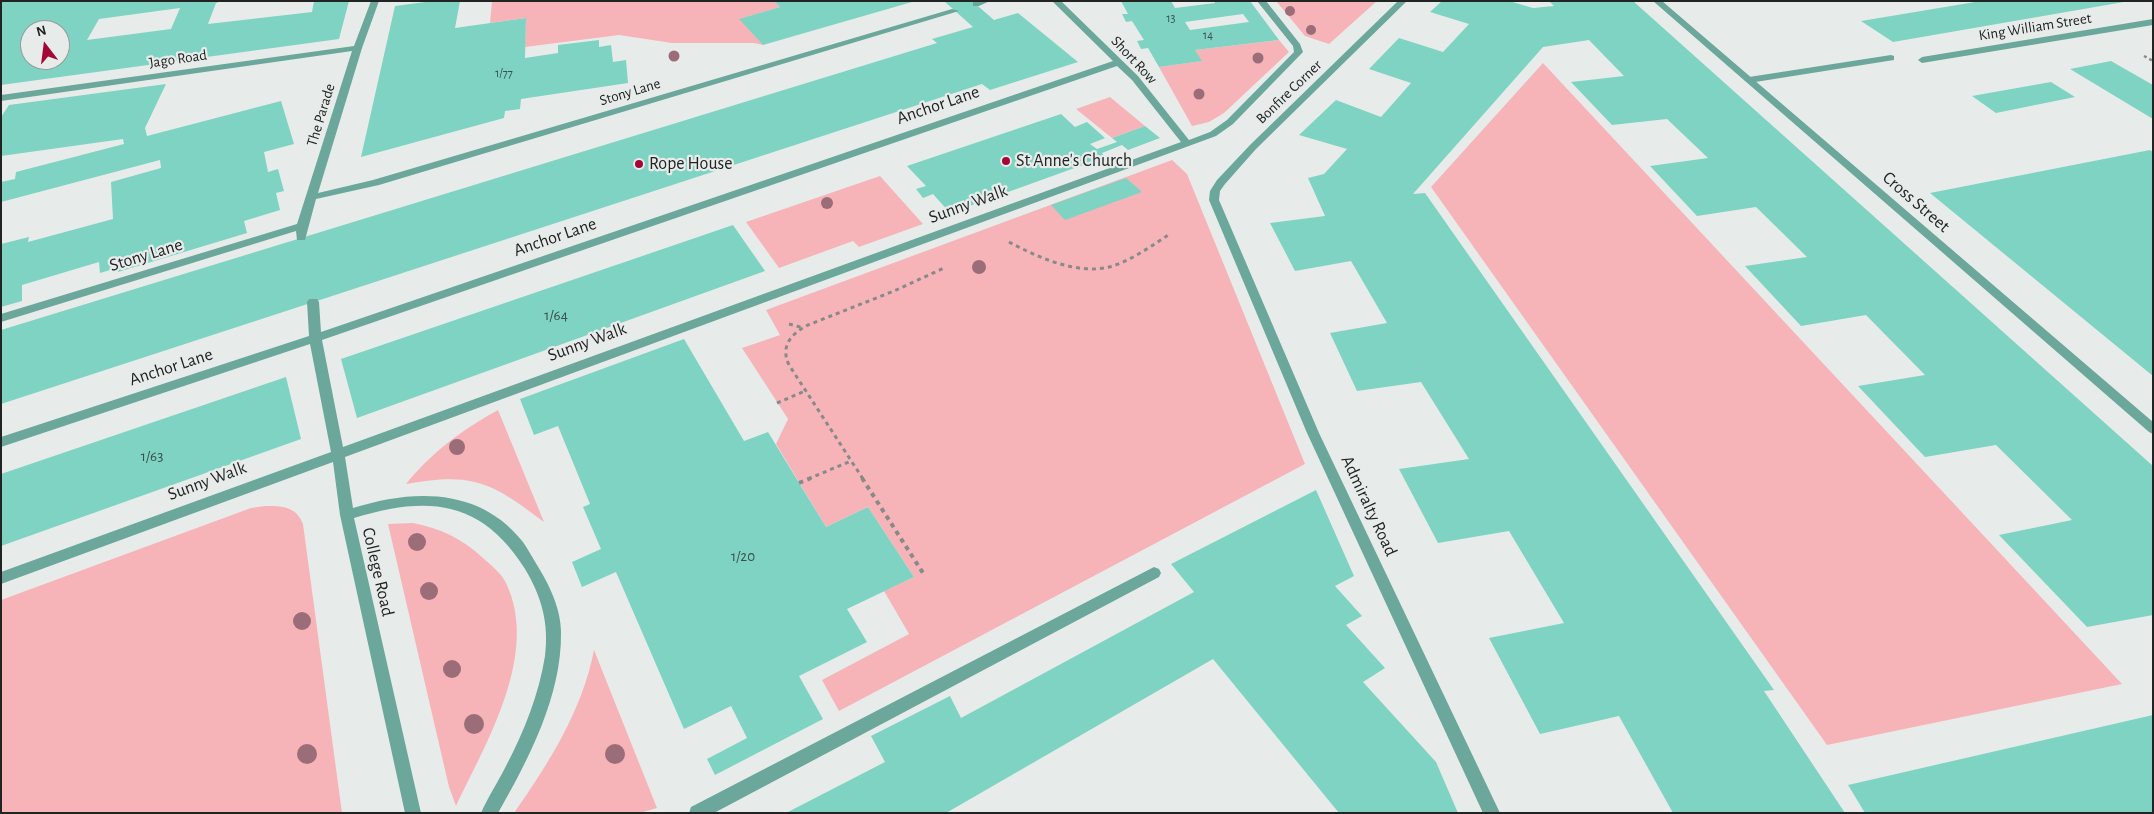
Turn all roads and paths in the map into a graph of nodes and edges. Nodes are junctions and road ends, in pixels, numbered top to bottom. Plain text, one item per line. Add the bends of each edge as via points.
1 (375, 1) edge
2 (986, 1) edge
3 (1056, 1) edge
4 (1261, 1) edge
5 (1403, 1) edge
6 (1657, 1) edge
7 (976, 4) dead end
8 (955, 10) dead end
9 (2153, 22) edge
10 (358, 48) junction
11 (1891, 58) dead end
12 (1922, 60) dead end
13 (1119, 62) junction
14 (1748, 80) junction
15 (1, 98) edge
16 (1187, 144) junction
17 (312, 196) junction
18 (1219, 212) joint
19 (302, 226) junction
20 (1170, 234) dead end
21 (1014, 236) dead end
22 (301, 238) dead end
23 (950, 265) dead end
24 (313, 302) dead end
25 (1, 318) edge
26 (786, 325) dead end
27 (804, 328) junction
28 (315, 337) junction
29 (805, 391) junction
30 (777, 403) dead end
31 (2153, 429) edge
32 (1, 442) edge
33 (338, 452) junction
34 (850, 461) junction
35 (800, 483) dead end
36 (347, 515) junction
37 (923, 573) dead end
38 (1154, 573) dead end
39 (1, 578) edge
40 (413, 813) edge
41 (489, 813) edge
42 (697, 813) edge
43 (1492, 813) edge

1 - 10 street, The Parade
2 - 7 street
3 - 13 street, Short Row
4 - 16 street, Sunny Walk via 1296,46 1297,56 1230,122 1213,134
5 - 18 street, Bonfire Corner via 1221,182 1214,200
6 - 14 street, Cross Street
8 - 17 street, Stony Lane via 383,181
9 - 12 street, King William Street
10 - 15 street, Jago Road
10 - 17 street, The Parade
11 - 14 street
13 - 16 street, Short Row
13 - 28 street, Anchor Lane
14 - 31 street, Cross Street
16 - 33 street, Sunny Walk
17 - 19 street, The Parade
18 - 43 street, Admiralty Road via 1314,433
19 - 22 street, The Parade
19 - 25 street, Stony Lane
20 - 21 path via 1124,261 1099,269 1038,257 1006,240
23 - 27 path
24 - 28 street
26 - 27 path via 796,324
27 - 29 path via 789,339 784,355
28 - 32 street, Anchor Lane
28 - 33 street, College Road
29 - 30 path
29 - 34 path
33 - 36 street, College Road
33 - 39 street, Sunny Walk
34 - 35 path
34 - 37 path
36 - 40 street, College Road
36 - 41 street via 401,500 432,500 472,509 487,516 509,536 530,564 543,589 554,630 549,672 528,737
38 - 42 street

